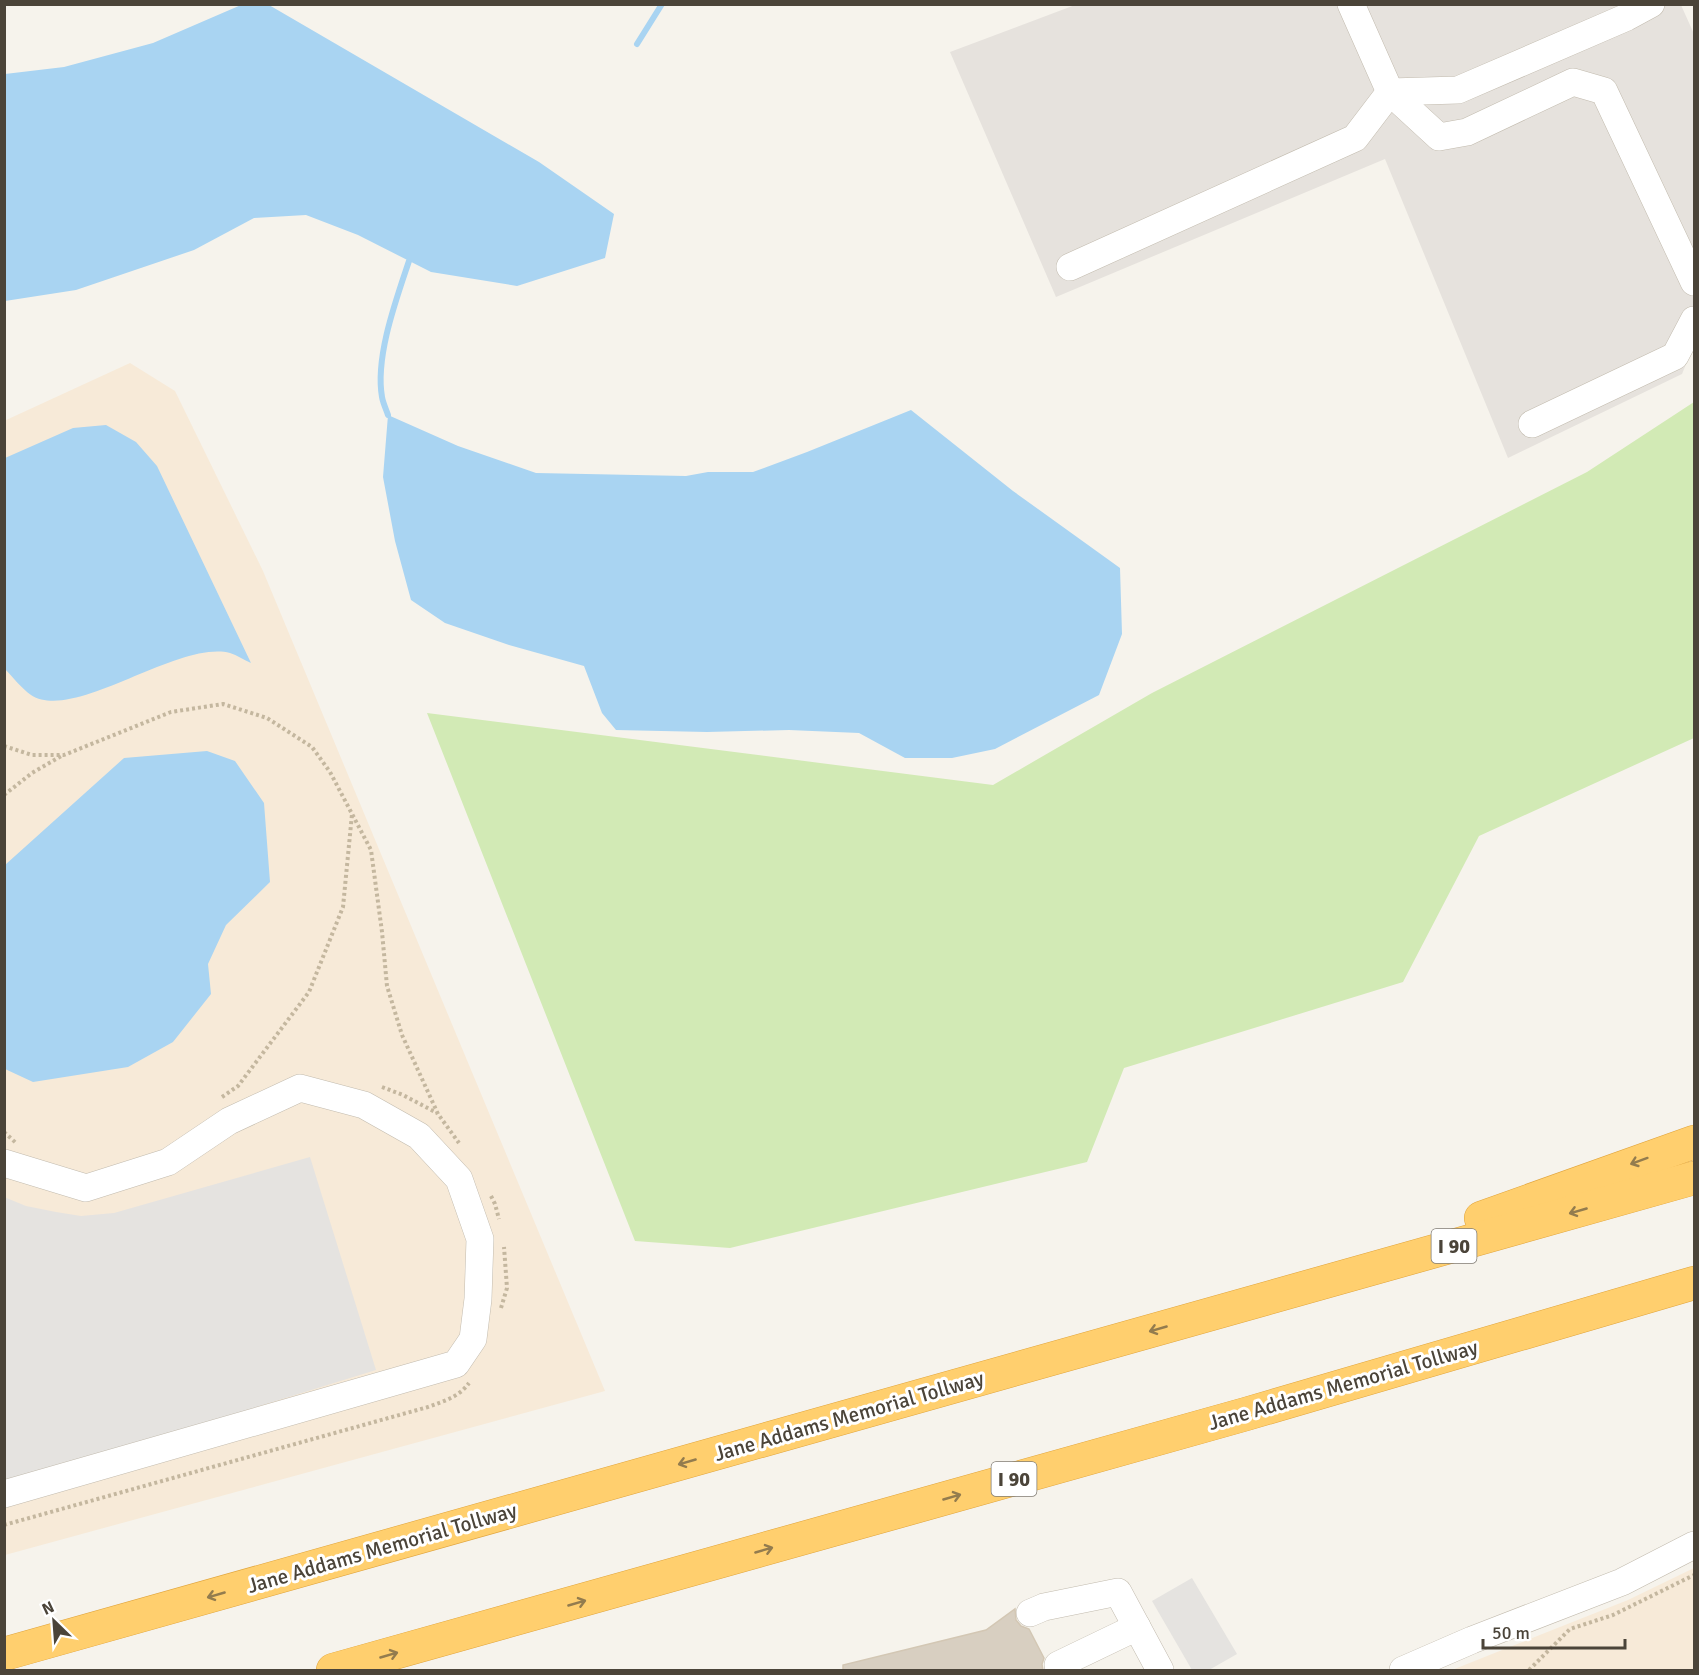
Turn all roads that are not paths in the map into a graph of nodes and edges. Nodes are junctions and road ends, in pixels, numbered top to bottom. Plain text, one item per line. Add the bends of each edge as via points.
1 (1351, 4) edge
2 (1651, 4) edge
3 (1390, 92) junction
4 (1070, 267) dead end
5 (1695, 282) edge
6 (1695, 320) edge
7 (1532, 424) dead end
8 (1695, 1142) edge
9 (8, 1158) edge
10 (1695, 1178) edge
11 (1695, 1283) edge
12 (1214, 1313) junction
13 (4, 1494) edge
14 (1695, 1545) edge
15 (1030, 1613) dead end
16 (1137, 1627) junction
17 (4, 1654) edge
18 (1058, 1665) dead end
19 (333, 1671) edge
20 (1160, 1671) edge
21 (1403, 1671) edge

1 - 3 street
2 - 3 street via 1458,90
3 - 4 street via 1355,138
3 - 5 street via 1439,137 1467,132 1573,82 1604,91
6 - 7 street via 1675,356
8 -> 12 highway
9 - 13 street via 86,1188 168,1162 229,1121 300,1088 364,1105 419,1136 459,1179 480,1239 472,1339 456,1364
10 -> 12 highway, Jane Addams Memorial Tollway / I 90
19 -> 11 highway, Jane Addams Memorial Tollway / I 90
12 -> 17 highway, Jane Addams Memorial Tollway / I 90
14 - 21 street via 1622,1582
15 - 16 street via 1044,1606 1118,1592
16 - 18 street
16 - 20 street

